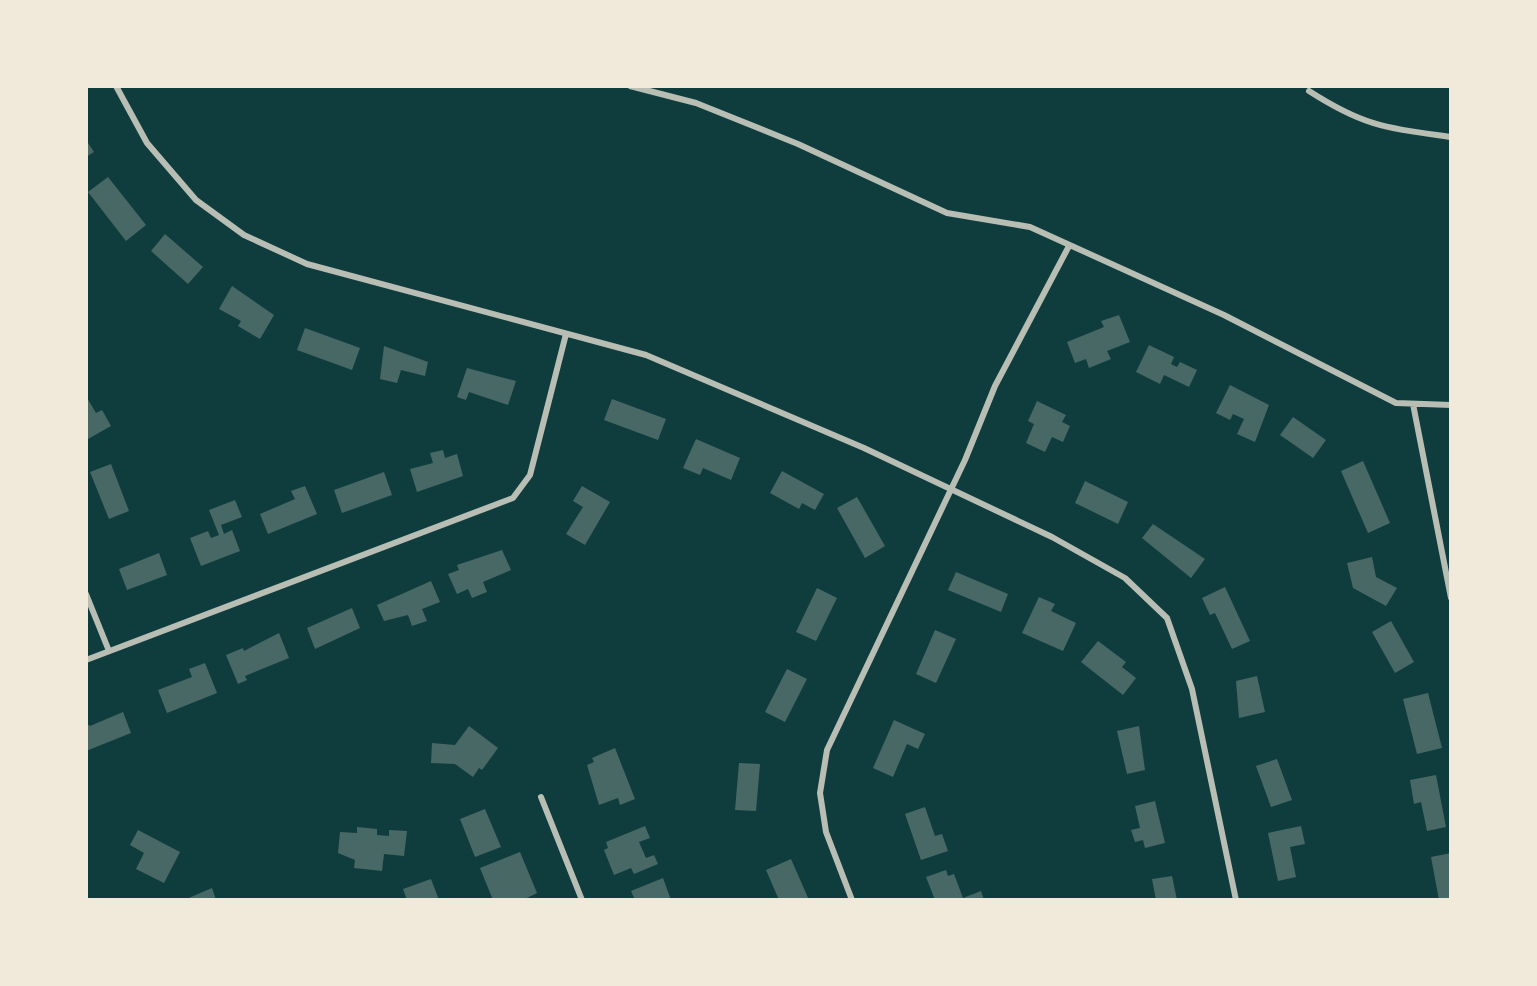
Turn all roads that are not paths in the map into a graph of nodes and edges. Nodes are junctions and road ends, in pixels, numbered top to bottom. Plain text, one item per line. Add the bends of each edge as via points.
1 (116, 86) edge
2 (630, 86) edge
3 (1309, 91) dead end
4 (1451, 137) edge
5 (1069, 246) junction
6 (566, 334) junction
7 (1413, 404) junction
8 (1451, 405) edge
9 (951, 489) junction
10 (86, 594) edge
11 (1451, 598) edge
12 (109, 651) junction
13 (86, 660) edge
14 (541, 797) dead end
15 (582, 900) edge
16 (852, 900) edge
17 (1236, 900) edge

1 - 6 street via 147,143 196,200 244,235 307,264
2 - 5 street via 696,103 947,213 1030,227
3 - 4 street via 1373,126
5 - 7 street via 1224,315 1396,403
5 - 9 street via 995,386
6 - 9 street via 646,355
6 - 12 street via 530,475 513,498
7 - 8 street
7 - 11 street
9 - 16 street via 827,750 820,793 826,832
9 - 17 street via 1125,578 1167,618 1192,689
10 - 12 street
12 - 13 street
14 - 15 street

